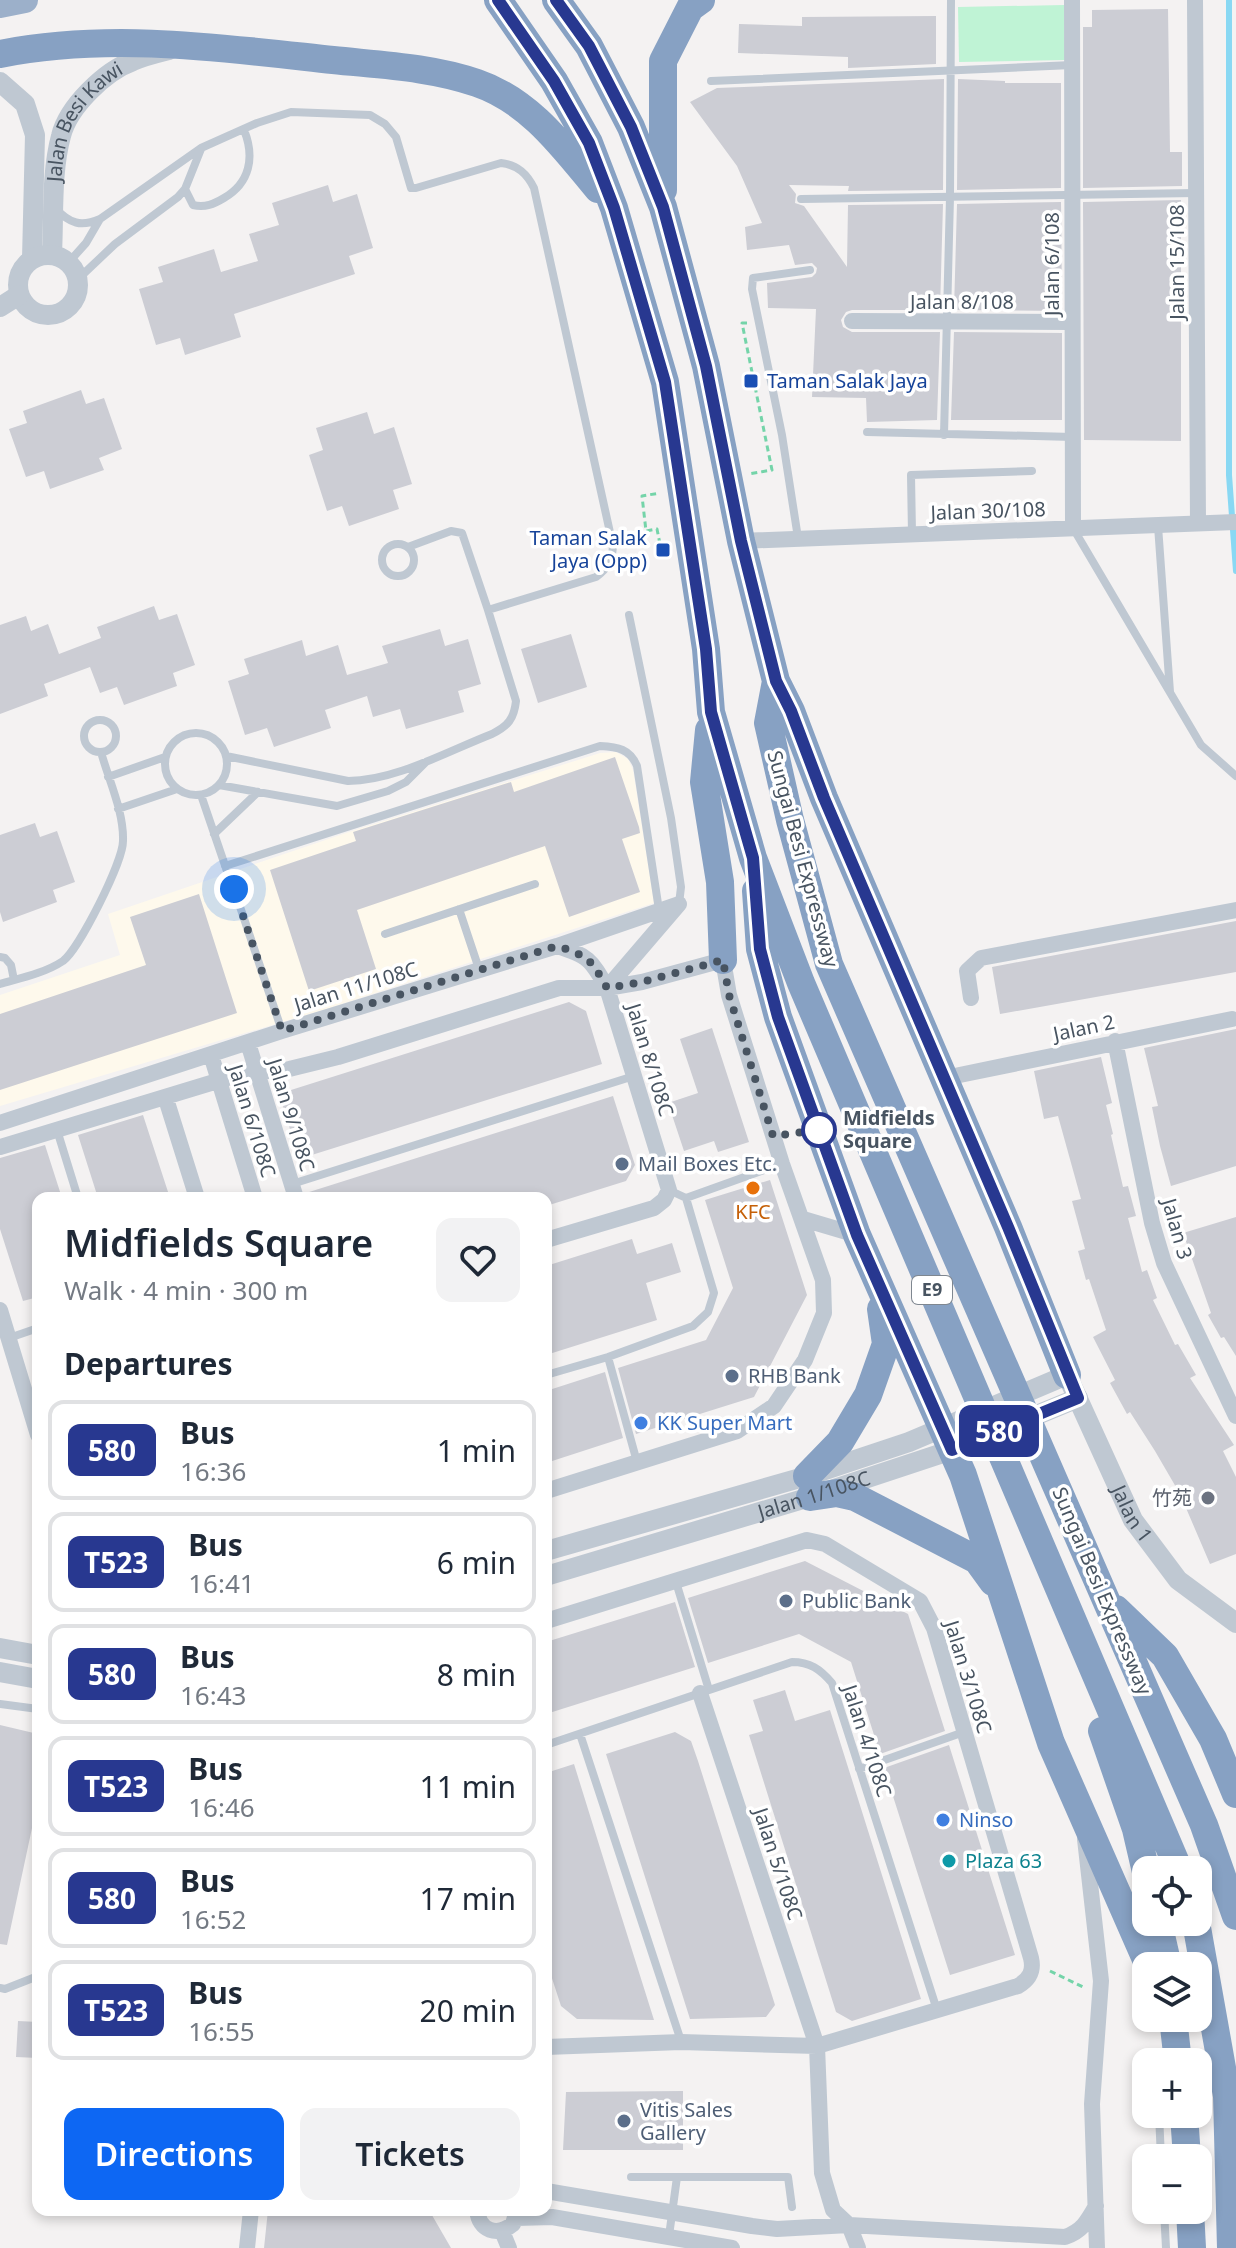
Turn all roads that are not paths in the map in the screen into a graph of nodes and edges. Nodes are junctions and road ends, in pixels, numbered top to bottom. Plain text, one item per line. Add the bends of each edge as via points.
1 (25, 0) edge
2 (498, 0) edge
3 (556, 0) edge
4 (701, 0) edge
5 (951, 0) edge
6 (1072, 0) edge
7 (1195, 0) edge
8 (0, 5) edge
9 (188, 44) junction
10 (0, 54) edge
11 (1072, 65) junction
12 (952, 70) junction
13 (711, 81) dead end
14 (0, 82) edge
15 (244, 130) junction
16 (201, 148) junction
17 (185, 189) junction
18 (1196, 193) junction
19 (1072, 195) junction
20 (950, 197) junction
21 (801, 199) dead end
22 (54, 207) junction
23 (663, 207) junction
24 (614, 208) junction
25 (100, 219) junction
26 (58, 264) junction
27 (810, 270) dead end
28 (19, 295) junction
29 (0, 307) edge
30 (852, 321) dead end
31 (946, 321) junction
32 (1072, 322) junction
33 (867, 432) dead end
34 (944, 435) junction
35 (1073, 437) junction
36 (1032, 471) dead end
37 (1236, 522) edge
38 (1203, 523) junction
39 (1158, 525) junction
40 (1073, 528) junction
41 (912, 534) junction
42 (798, 538) junction
43 (741, 541) junction
44 (408, 547) junction
45 (488, 610) junction
46 (629, 615) dead end
47 (776, 681) junction
48 (1170, 693) junction
49 (711, 712) junction
50 (101, 752) dead end
51 (226, 756) junction
52 (165, 757) junction
53 (429, 759) junction
54 (1236, 776) edge
55 (108, 777) junction
56 (219, 785) junction
57 (177, 789) junction
58 (258, 792) junction
59 (201, 795) junction
60 (118, 809) junction
61 (214, 834) junction
62 (753, 858) junction
63 (225, 866) junction
64 (535, 884) dead end
65 (679, 904) junction
66 (459, 909) junction
67 (659, 910) junction
68 (1236, 910) edge
69 (385, 934) dead end
70 (557, 946) junction
71 (0, 957) edge
72 (723, 960) junction
73 (479, 970) junction
74 (14, 980) junction
75 (0, 984) edge
76 (607, 988) junction
77 (971, 998) dead end
78 (1232, 1019) dead end
79 (282, 1031) junction
80 (1115, 1041) junction
81 (248, 1043) junction
82 (211, 1055) junction
83 (257, 1069) junction
84 (634, 1076) junction
85 (945, 1078) junction
86 (219, 1081) junction
87 (166, 1099) junction
88 (0, 1123) edge
89 (57, 1130) junction
90 (0, 1147) edge
91 (782, 1164) junction
92 (669, 1190) junction
93 (294, 1191) edge
94 (76, 1192) edge
95 (195, 1192) edge
96 (253, 1192) edge
97 (686, 1198) junction
98 (803, 1219) junction
99 (857, 1235) junction
100 (552, 1238) edge
101 (878, 1282) junction
102 (0, 1310) edge
103 (32, 1330) edge
104 (8, 1338) junction
105 (608, 1357) junction
106 (552, 1373) edge
107 (1073, 1387) junction
108 (32, 1416) edge
109 (1236, 1416) edge
110 (948, 1439) junction
111 (637, 1462) junction
112 (808, 1486) junction
113 (552, 1489) edge
114 (552, 1550) edge
115 (552, 1574) edge
116 (676, 1582) junction
117 (1106, 1600) junction
118 (1005, 1603) junction
119 (552, 1619) edge
120 (1236, 1623) edge
121 (0, 1648) edge
122 (1084, 1651) junction
123 (32, 1654) edge
124 (0, 1672) edge
125 (32, 1678) edge
126 (705, 1692) junction
127 (0, 1704) edge
128 (32, 1708) edge
129 (965, 1732) junction
130 (580, 1734) junction
131 (552, 1743) edge
132 (859, 1769) junction
133 (1236, 1794) edge
134 (1082, 1815) junction
135 (1142, 1856) edge
136 (1175, 1856) edge
137 (1236, 1916) edge
138 (1198, 1936) edge
139 (1143, 1952) edge
140 (32, 1978) edge
141 (2, 1988) edge
142 (0, 1999) edge
143 (937, 2010) junction
144 (681, 2042) junction
145 (817, 2046) junction
146 (552, 2047) edge
147 (631, 2177) dead end
148 (677, 2177) junction
149 (552, 2192) edge
150 (1096, 2206) junction
151 (792, 2207) dead end
152 (672, 2212) junction
153 (250, 2216) edge
154 (478, 2216) edge
155 (516, 2216) edge
156 (540, 2216) edge
157 (1165, 2224) edge
158 (1191, 2224) edge
159 (849, 2225) junction
160 (502, 2231) junction
161 (669, 2237) junction
162 (247, 2248) edge
163 (509, 2248) edge
164 (732, 2248) edge
165 (858, 2248) edge
166 (1097, 2248) edge
167 (1166, 2248) edge
168 (1192, 2248) edge
169 (1231, 2248) edge

1 - 8 highway
2 - 24 highway, Sungai Besi Expressway / E9 via 589,143
3 - 23 highway, Sungai Besi Expressway / E9 via 589,46
4 - 23 highway via 690,8 663,61
5 - 12 lane
6 - 11 street, Jalan 6/108
7 - 18 street, Jalan 15/108
9 - 10 highway via 39,46
9 - 22 street, Jalan Besi Kawi via 130,61 103,78 78,104 61,133
9 - 24 highway via 417,69 478,83 532,112
11 - 12 lane
11 - 19 street, Jalan 6/108
12 - 13 lane
12 - 20 lane
14 - 26 street, Jalan Besi Kawi via 25,104 35,135
15 - 16 lane
15 - 17 lane via 250,157 243,184 201,207 193,205
15 - 45 lane via 291,112 370,115 396,137 411,188 501,163 522,170 534,188 612,559 596,577
16 - 17 lane
16 - 25 lane
17 - 26 lane via 115,244
18 - 19 lane
18 - 38 street, Jalan 15/108
19 - 20 lane
19 - 32 street, Jalan 6/108
20 - 21 lane
20 - 31 lane
22 - 25 lane via 75,224
22 - 26 street, Jalan Besi Kawi
23 - 43 highway, Sungai Besi Expressway / E9 via 706,366
24 - 49 highway, Sungai Besi Expressway / E9 via 665,382
25 - 26 lane via 86,243
26 - 28 street, Jalan Besi Kawi via 20,275
26 - 28 street, Jalan Besi Kawi via 78,288 71,304 56,314 38,313
27 - 42 lane via 753,278 752,289
28 - 29 street
30 - 31 street, Jalan 8/108
31 - 32 street, Jalan 8/108
31 - 34 lane
32 - 35 street, Jalan 6/108
33 - 34 lane
34 - 35 lane
35 - 40 street, Jalan 6/108
36 - 41 lane via 911,475
37 - 38 street, Jalan 30/108
38 - 39 street, Jalan 30/108
39 - 40 street, Jalan 30/108
39 - 48 lane
40 - 41 street, Jalan 30/108
40 - 48 lane
41 - 42 street, Jalan 30/108
42 - 43 street, Jalan 30/108
43 - 47 highway, Sungai Besi Expressway / E9
44 - 44 lane via 414,558 411,570 401,577 388,574 382,563 385,551 396,544
44 - 45 lane via 451,531 462,533
45 - 53 lane via 516,701 515,716 506,727
46 - 65 lane via 671,818
47 - 85 highway
47 - 117 highway, Sungai Besi Expressway / E9 via 768,723 829,964
48 - 54 lane via 1201,745
49 - 62 highway, Sungai Besi Expressway / E9
49 - 72 highway via 704,782 720,882
50 - 55 lane
51 - 52 lane via 215,739 196,733 176,739
51 - 53 lane via 348,781 391,776
51 - 56 lane
52 - 55 lane
52 - 57 lane via 169,780
53 - 58 lane via 406,782 337,806
55 - 60 lane
56 - 58 lane
56 - 59 lane
57 - 59 lane
57 - 60 lane
58 - 61 lane
59 - 61 lane
60 - 74 lane via 124,840 121,857 79,943 65,959
61 - 63 lane
62 - 99 highway via 760,949 778,1017
62 - 122 highway, Sungai Besi Expressway / E9
63 - 67 lane via 600,746 616,747 626,750 637,766
63 - 79 lane
64 - 66 lane
65 - 67 street, Jalan 11/108C
65 - 76 street, Jalan 8/108C
66 - 69 lane
66 - 73 lane
67 - 70 street, Jalan 11/108C
68 - 77 street via 981,958 967,971
70 - 73 street, Jalan 11/108C
70 - 76 street, Jalan 8/108C via 583,955
71 - 74 lane via 11,965
72 - 76 street
72 - 91 street
73 - 79 street, Jalan 11/108C
74 - 75 lane
76 - 83 street via 559,988 338,1057 277,1072
76 - 84 street, Jalan 8/108C
78 - 80 street, Jalan 2
79 - 81 street, Jalan 11/108C
80 - 85 street, Jalan 2
80 - 109 street, Jalan 3 via 1164,1263
81 - 82 street, Jalan 11/108C
81 - 83 street, Jalan 9/108C
82 - 86 street, Jalan 6/108C
82 - 88 street, Jalan 11/108C
83 - 86 street
83 - 93 street, Jalan 9/108C
84 - 92 street, Jalan 8/108C
84 - 93 lane
85 - 107 highway
86 - 87 street
86 - 96 street, Jalan 6/108C
87 - 89 street
87 - 95 street
89 - 90 street
89 - 94 lane
91 - 97 lane
91 - 98 street
92 - 97 lane
92 - 100 street via 654,1208
97 - 105 lane via 714,1293 708,1312 693,1326
98 - 99 street
98 - 111 street via 823,1280 824,1313 798,1372 774,1406 737,1431
99 - 101 highway
101 - 110 highway
101 - 112 highway via 886,1344 868,1395
102 - 104 street
103 - 104 lane
104 - 108 street
105 - 106 lane
105 - 111 lane
107 - 110 street, Jalan 1/108C
107 - 120 street, Jalan 1 via 1133,1520 1178,1580
110 - 112 street, Jalan 1/108C
110 - 118 highway
111 - 113 street
112 - 114 street, Jalan 1/108C
112 - 115 street, Jalan 1/108C
112 - 118 highway via 855,1497 977,1560
116 - 119 street, Jalan 3/108C
116 - 126 lane
116 - 129 street, Jalan 3/108C via 799,1542 825,1544 920,1601 934,1628
117 - 133 highway via 1165,1656 1213,1739
117 - 137 highway, Sungai Besi Expressway / E9 via 1204,1825
118 - 134 highway via 1051,1743
121 - 123 street
122 - 135 highway via 1101,1729
122 - 136 highway, Sungai Besi Expressway / E9
124 - 125 street
126 - 130 lane, Jalan 4/108C
126 - 132 lane, Jalan 4/108C via 792,1662 821,1670 832,1683
126 - 145 street, Jalan 5/108C
127 - 128 lane
129 - 132 lane
129 - 143 street, Jalan 3/108C via 1032,1966 1018,1986
130 - 131 lane, Jalan 4/108C
130 - 144 lane
132 - 143 lane, Jalan 4/108C
134 - 139 highway
134 - 150 street via 1100,1996 1092,2104
138 - 169 highway via 1227,2096
140 - 141 lane
141 - 142 lane
143 - 145 street
144 - 145 street
144 - 146 street
145 - 159 street, Jalan 5/108C via 822,2173 833,2210
147 - 148 lane
148 - 151 lane via 788,2177
148 - 152 lane
149 - 152 street
150 - 159 street via 1084,2227 1065,2237
150 - 166 street
152 - 159 street via 777,2229
152 - 161 lane
153 - 162 street
154 - 160 street via 489,2230
155 - 160 street
156 - 161 street
157 - 167 lane
158 - 168 highway
159 - 165 street, Jalan 5/108C
160 - 163 street
161 - 164 street

